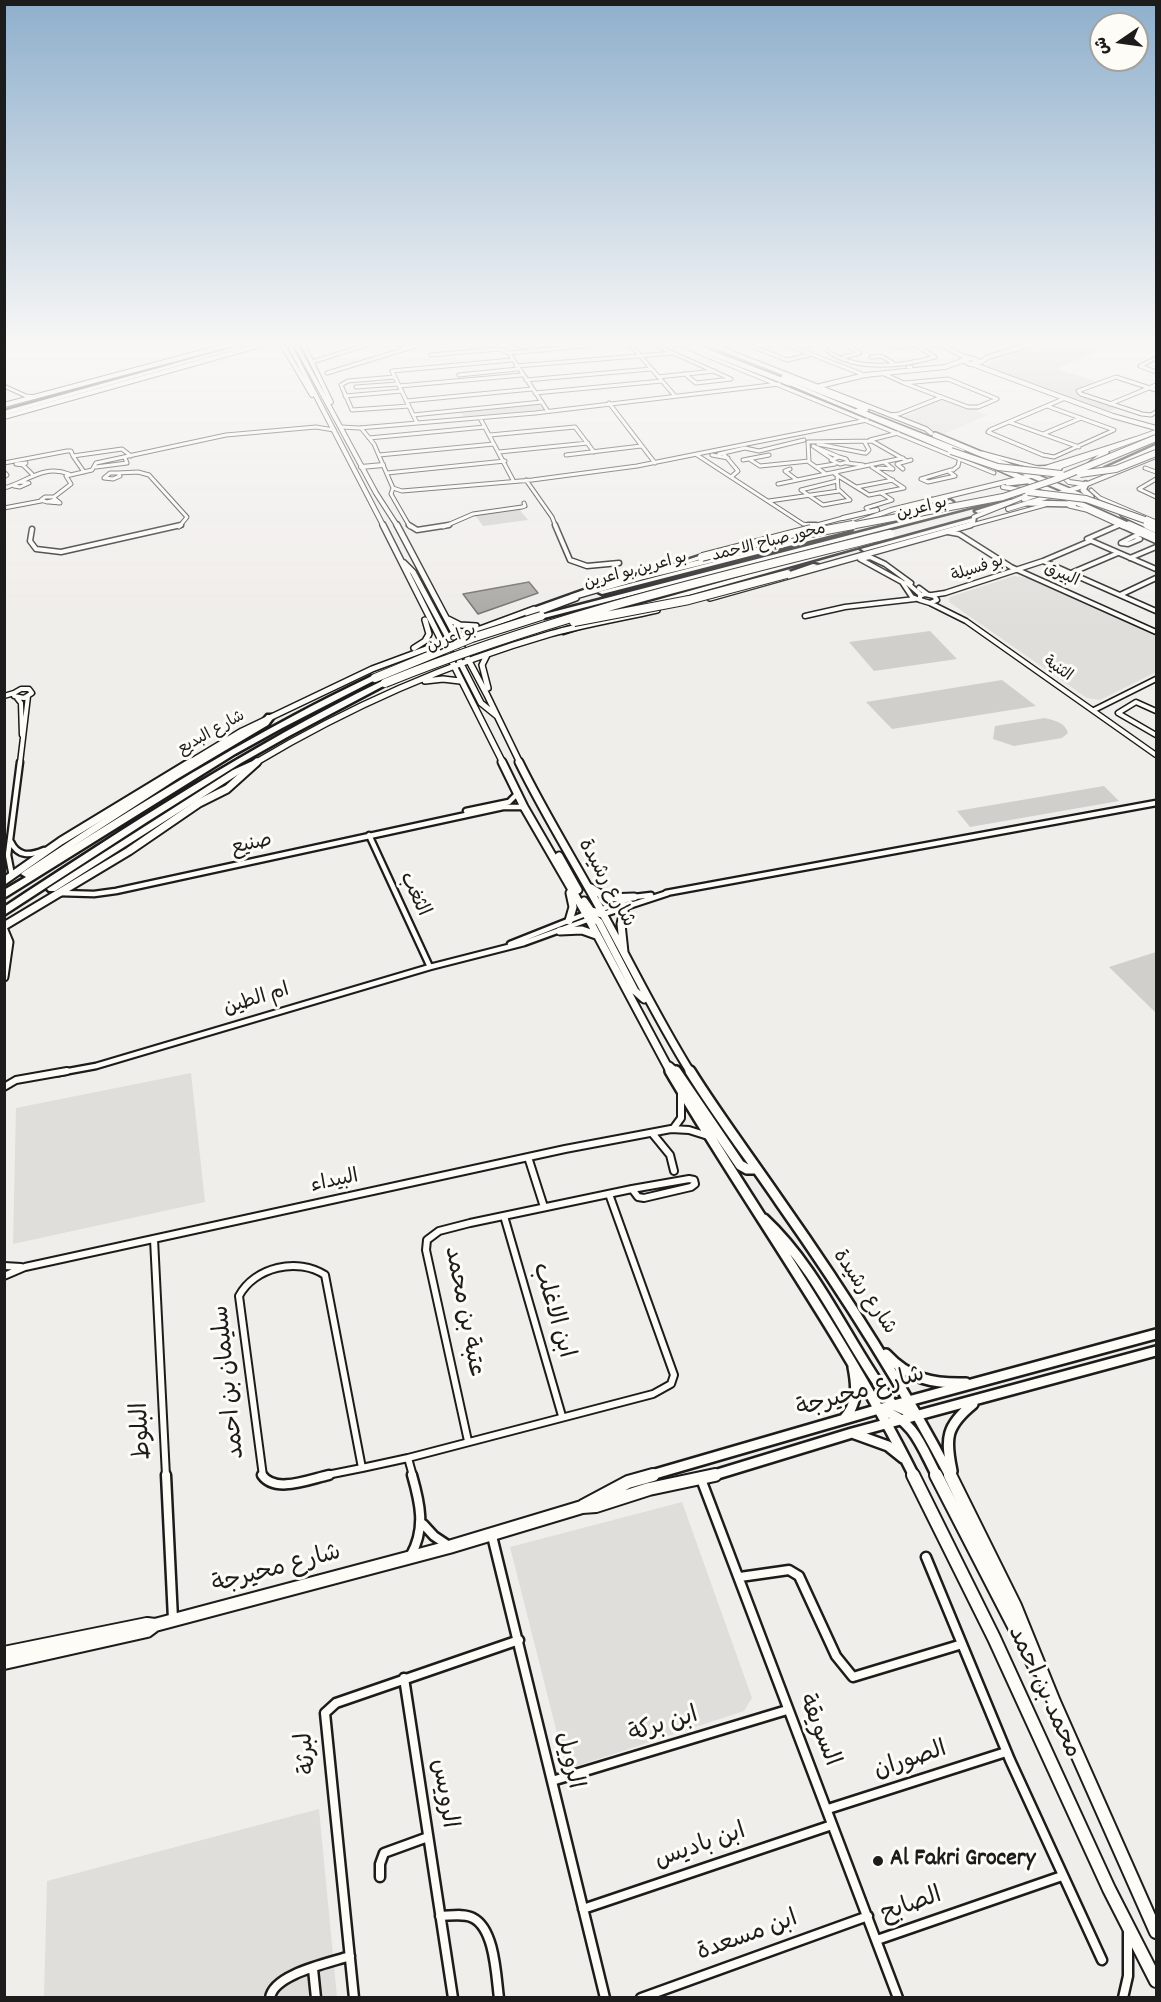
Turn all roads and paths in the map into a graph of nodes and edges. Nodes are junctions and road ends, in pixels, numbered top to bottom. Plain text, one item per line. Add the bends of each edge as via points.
1 (216, 437) edge
2 (338, 437) edge
3 (347, 437) edge
4 (375, 437) edge
5 (490, 437) edge
6 (584, 437) edge
7 (635, 437) edge
8 (784, 437) edge
9 (800, 437) edge
10 (910, 437) edge
11 (915, 437) edge
12 (925, 437) edge
13 (930, 437) edge
14 (942, 437) edge
15 (1002, 437) edge
16 (1052, 437) edge
17 (1146, 437) edge
18 (369, 438) joint
19 (875, 438) joint
20 (1098, 438) joint
21 (1140, 438) joint
22 (1104, 440) dead end
23 (864, 441) junction
24 (870, 441) junction
25 (1110, 442) dead end
26 (1120, 442) junction
27 (588, 443) junction
28 (810, 443) junction
29 (884, 443) dead end
30 (494, 444) junction
31 (641, 446) junction
32 (1079, 447) junction
33 (1156, 447) edge
34 (845, 450) junction
35 (759, 451) junction
36 (499, 452) junction
37 (594, 452) junction
38 (950, 452) junction
39 (1106, 452) junction
40 (723, 453) junction
41 (982, 453) junction
42 (1156, 454) edge
43 (379, 455) junction
44 (566, 455) dead end
45 (698, 455) junction
46 (712, 455) junction
47 (769, 455) junction
48 (969, 455) junction
49 (73, 456) junction
50 (131, 456) junction
51 (961, 457) junction
52 (728, 458) junction
53 (903, 458) junction
54 (748, 459) junction
55 (845, 459) junction
56 (743, 460) dead end
57 (832, 460) junction
58 (998, 460) junction
59 (505, 461) junction
60 (809, 461) junction
61 (783, 462) junction
62 (884, 462) junction
63 (4, 463) edge
64 (655, 463) junction
65 (837, 463) junction
66 (23, 465) dead end
67 (383, 465) junction
68 (814, 466) junction
69 (869, 466) junction
70 (898, 466) junction
71 (362, 467) junction
72 (892, 467) junction
73 (95, 468) junction
74 (859, 468) junction
75 (1059, 468) junction
76 (1145, 468) dead end
77 (790, 469) dead end
78 (903, 469) dead end
79 (1002, 469) junction
80 (950, 470) junction
81 (4, 472) edge
82 (84, 472) junction
83 (1156, 472) edge
84 (387, 473) junction
85 (836, 473) junction
86 (866, 473) dead end
87 (994, 473) dead end
88 (33, 474) junction
89 (67, 474) junction
90 (826, 474) junction
91 (932, 475) junction
92 (1062, 475) junction
93 (1028, 476) junction
94 (4, 477) edge
95 (731, 477) junction
96 (940, 479) junction
97 (1156, 479) edge
98 (513, 480) junction
99 (526, 480) junction
100 (797, 480) junction
101 (893, 480) junction
102 (837, 481) junction
103 (20, 482) junction
104 (879, 483) junction
105 (1008, 483) joint
106 (778, 484) dead end
107 (1048, 484) junction
108 (1000, 485) junction
109 (1083, 485) junction
110 (14, 486) junction
111 (1061, 486) junction
112 (4, 488) edge
113 (393, 488) junction
114 (857, 488) junction
115 (986, 488) junction
116 (1092, 489) dead end
117 (839, 491) junction
118 (892, 491) junction
119 (881, 493) junction
120 (1066, 493) junction
121 (810, 496) junction
122 (1003, 497) junction
123 (1156, 497) edge
124 (55, 498) junction
125 (42, 501) junction
126 (769, 501) junction
127 (1026, 501) junction
128 (47, 502) joint
129 (524, 503) dead end
130 (931, 504) junction
131 (1088, 507) junction
132 (4, 508) edge
133 (1108, 508) junction
134 (870, 512) junction
135 (1134, 514) junction
136 (1123, 515) junction
137 (843, 518) junction
138 (1146, 519) junction
139 (878, 522) joint
140 (973, 522) junction
141 (855, 523) junction
142 (1119, 525) junction
143 (1156, 527) edge
144 (32, 529) dead end
145 (959, 531) junction
146 (890, 534) junction
147 (1140, 534) junction
148 (1134, 536) junction
149 (1156, 539) edge
150 (1090, 541) junction
151 (1156, 547) edge
152 (869, 552) junction
153 (850, 553) junction
154 (1118, 553) junction
155 (1130, 558) junction
156 (843, 559) junction
157 (401, 561) junction
158 (1041, 561) junction
159 (862, 562) junction
160 (619, 563) dead end
161 (885, 564) junction
162 (673, 566) junction
163 (1156, 569) edge
164 (1018, 570) junction
165 (1071, 573) junction
166 (1156, 578) edge
167 (412, 582) junction
168 (945, 593) junction
169 (579, 595) junction
170 (930, 595) junction
171 (1119, 595) junction
172 (910, 596) junction
173 (919, 598) junction
174 (937, 600) junction
175 (889, 601) junction
176 (574, 603) junction
177 (930, 603) junction
178 (942, 608) junction
179 (529, 610) junction
180 (1156, 611) edge
181 (636, 614) junction
182 (541, 616) junction
183 (805, 616) dead end
184 (447, 618) junction
185 (487, 625) junction
186 (1156, 625) edge
187 (1148, 629) junction
188 (563, 631) junction
189 (1156, 632) edge
190 (456, 636) junction
191 (448, 639) junction
192 (442, 645) junction
193 (475, 647) junction
194 (508, 647) junction
195 (455, 650) junction
196 (465, 653) junction
197 (490, 653) junction
198 (448, 657) junction
199 (469, 660) junction
200 (460, 663) junction
201 (453, 666) junction
202 (373, 673) junction
203 (1156, 679) edge
204 (459, 681) junction
205 (1149, 683) junction
206 (1156, 686) edge
207 (398, 688) junction
208 (487, 695) junction
209 (15, 696) junction
210 (28, 696) junction
211 (4, 697) edge
212 (1094, 710) junction
213 (1156, 711) edge
214 (270, 717) junction
215 (498, 717) junction
216 (330, 721) junction
217 (1140, 726) junction
218 (1127, 734) junction
219 (1156, 735) edge
220 (22, 736) junction
221 (1156, 755) edge
222 (255, 764) junction
223 (518, 794) junction
224 (1156, 803) edge
225 (524, 807) junction
226 (529, 816) junction
227 (424, 823) junction
228 (369, 836) junction
229 (9, 837) junction
230 (56, 844) junction
231 (555, 859) junction
232 (12, 876) junction
233 (80, 880) junction
234 (4, 881) edge
235 (586, 884) junction
236 (4, 889) edge
237 (668, 892) junction
238 (57, 894) junction
239 (87, 894) junction
240 (4, 895) edge
241 (634, 897) junction
242 (625, 906) junction
243 (4, 913) edge
244 (594, 914) junction
245 (569, 921) junction
246 (4, 928) edge
247 (560, 932) junction
248 (596, 935) junction
249 (506, 946) junction
250 (624, 956) junction
251 (430, 967) junction
252 (4, 977) edge
253 (647, 1001) junction
254 (667, 1065) junction
255 (4, 1078) edge
256 (16, 1080) junction
257 (4, 1087) edge
258 (680, 1090) junction
259 (671, 1129) junction
260 (652, 1133) junction
261 (708, 1136) junction
262 (528, 1157) junction
263 (755, 1169) junction
264 (674, 1171) dead end
265 (632, 1189) junction
266 (609, 1194) junction
267 (544, 1207) junction
268 (756, 1212) junction
269 (504, 1216) junction
270 (154, 1239) junction
271 (4, 1266) edge
272 (25, 1267) junction
273 (4, 1276) edge
274 (866, 1329) junction
275 (1156, 1334) edge
276 (1156, 1351) edge
277 (851, 1359) junction
278 (980, 1382) junction
279 (910, 1401) junction
280 (976, 1402) junction
281 (893, 1406) junction
282 (879, 1409) junction
283 (562, 1416) junction
284 (919, 1416) junction
285 (843, 1420) junction
286 (906, 1420) junction
287 (888, 1424) junction
288 (852, 1433) junction
289 (468, 1441) junction
290 (408, 1458) junction
291 (910, 1466) junction
292 (362, 1468) junction
293 (701, 1479) junction
294 (954, 1483) junction
295 (582, 1507) junction
296 (423, 1524) junction
297 (491, 1533) junction
298 (449, 1546) junction
299 (410, 1556) junction
300 (926, 1557) dead end
301 (740, 1577) junction
302 (174, 1621) junction
303 (519, 1640) junction
304 (959, 1645) junction
305 (5, 1661) edge
306 (404, 1678) junction
307 (1054, 1702) junction
308 (787, 1710) junction
309 (1006, 1752) junction
310 (552, 1781) junction
311 (828, 1809) junction
312 (832, 1825) junction
313 (428, 1837) junction
314 (1062, 1876) junction
315 (380, 1877) dead end
316 (583, 1908) junction
317 (440, 1916) junction
318 (868, 1916) junction
319 (1128, 1926) junction
320 (1156, 1932) edge
321 (877, 1940) junction
322 (350, 1956) junction
323 (1101, 1960) dead end
324 (313, 1969) junction
325 (1156, 1981) edge
326 (270, 1998) edge
327 (316, 1998) edge
328 (354, 1998) edge
329 (453, 1998) edge
330 (499, 1998) edge
331 (605, 1998) edge
332 (641, 1998) edge
333 (898, 1998) edge
334 (1123, 1998) edge

1 - 50 street
2 - 157 main road, شارع رشيدة
3 - 71 main road, شارع رشيدة
4 - 18 street
5 - 30 street
6 - 27 street
7 - 31 street
8 - 45 street
9 - 28 street
10 - 38 street
11 - 38 highway
12 - 48 main road
13 - 93 main road
14 - 41 main road
15 - 32 street via 1049,456
16 - 32 street
17 - 122 highway, bridge via 1057,479
18 - 43 street
19 - 24 street
19 - 29 street
20 - 22 street
20 - 32 street
21 - 26 street
21 - 39 main road
23 - 24 street
23 - 28 street
23 - 34 street via 869,450 865,453
24 - 53 street
25 - 26 street
26 - 41 street via 1042,468
27 - 36 street
27 - 37 street
28 - 34 street
28 - 35 street
28 - 55 street
28 - 57 street
28 - 60 street
30 - 36 street
30 - 43 street
31 - 37 street
31 - 64 street
33 - 146 highway, بو اعرين, bridge via 1010,502
34 - 55 street via 852,455
35 - 40 street via 746,448
35 - 47 street
36 - 59 street
37 - 44 street
38 - 42 highway, bridge via 998,467 1065,475 1116,469
38 - 51 street
39 - 75 main road
39 - 92 main road via 1093,463
40 - 46 street
40 - 52 street
41 - 58 main road
42 - 109 main road, بو اعرين
43 - 67 street
45 - 46 street
45 - 64 street
45 - 95 street
46 - 52 street
47 - 54 street
47 - 61 street
48 - 51 street
48 - 79 main road
49 - 50 street via 122,449
49 - 63 street via 67,451
49 - 82 street
50 - 73 street via 96,463
51 - 80 street via 957,467
51 - 87 street
52 - 95 street via 738,471
53 - 62 street
53 - 70 street via 909,460
54 - 56 street
54 - 61 street via 760,466
55 - 57 street
55 - 65 street
55 - 69 street
55 - 69 street
57 - 65 street
57 - 68 street
58 - 75 main road via 1029,468
58 - 93 main road
59 - 84 street
59 - 98 street
60 - 61 street
60 - 68 street
62 - 69 street
62 - 72 street
64 - 99 street
65 - 68 street
65 - 85 street
66 - 88 street
67 - 71 main road
67 - 84 street
68 - 90 street
69 - 72 street via 893,470
69 - 74 street
69 - 101 street
70 - 72 street
70 - 78 street
71 - 184 main road, شارع رشيدة via 394,517
73 - 82 street
73 - 144 street via 104,478 111,479 119,477 118,473 149,475 187,517 185,522 178,527 61,552 36,549 30,541
74 - 85 street
74 - 86 street
75 - 93 main road
76 - 83 street
77 - 100 street via 785,471
79 - 93 main road
79 - 108 main road via 1010,478
80 - 91 street
80 - 96 street via 955,476
81 - 94 street via 8,475
82 - 89 street
84 - 113 street
85 - 90 street
85 - 102 street
85 - 114 street
88 - 89 street
88 - 103 street
89 - 124 street via 71,484
90 - 100 street
91 - 96 street
91 - 96 street via 921,478 927,482
92 - 107 main road
92 - 109 main road via 1069,482
93 - 105 main road
93 - 107 main road
95 - 126 street
97 - 123 street via 1139,489
98 - 99 street
98 - 113 street via 402,491
99 - 160 street via 552,517 570,560 584,565
100 - 106 street
101 - 104 street
101 - 118 street via 904,488
102 - 117 street
102 - 121 street via 801,489
103 - 110 street
103 - 110 street via 29,483
104 - 114 street
104 - 118 street
105 - 108 main road, بو اعرين
107 - 111 main road
107 - 120 main road
107 - 127 main road
108 - 115 main road, بو اعرين
109 - 111 main road
109 - 120 main road, بو اعرين
109 - 133 main road via 1084,491
110 - 112 street
111 - 120 main road
113 - 129 street via 391,494 411,528 417,530 443,527 469,515
114 - 119 street via 869,495
115 - 127 main road via 1016,489 1025,493
115 - 130 main road, بو اعرين
116 - 135 street via 1100,498
117 - 121 street
117 - 121 street via 851,500 823,505
118 - 119 street
119 - 134 street via 892,500 866,508
120 - 127 main road, بو اعرين
120 - 131 main road
120 - 133 main road
120 - 143 main road
121 - 126 street
122 - 162 highway, bridge via 805,534
122 - 182 highway, محور صباح الاحمد, bridge
124 - 125 street via 45,497
124 - 128 street via 60,503
125 - 128 street
125 - 132 street
126 - 137 street via 806,526
127 - 131 main road
127 - 140 main road, بو اعرين
130 - 134 main road via 909,503
130 - 138 highway, bridge via 987,494 1040,492 1098,502
130 - 139 highway, بو اعرين, bridge
130 - 141 main road, بو اعرين
130 - 162 highway, bridge via 828,525
130 - 176 highway via 627,585
131 - 149 main road
133 - 136 main road
134 - 137 main road
135 - 136 main road
135 - 138 main road
136 - 143 main road
137 - 141 main road via 854,519
138 - 143 highway
139 - 176 highway, بو اعرين,بو اعرين, bridge
140 - 142 street, بو اعرين via 1059,504
140 - 145 main road, بو اعرين
140 - 153 highway
141 - 169 main road, بو اعرين
142 - 147 street
142 - 150 street, بو فسيلة via 1087,538
145 - 152 main road, بو اعرين
145 - 164 street, البيرق
146 - 188 highway, bridge
146 - 193 highway, بو اعرين, bridge via 653,594
147 - 148 street
147 - 149 street
148 - 148 street via 1121,542 1121,543 1140,539
150 - 154 street
150 - 158 street, بو فسيلة
151 - 155 street
152 - 156 main road, بو اعرين
152 - 161 street
153 - 181 highway via 666,602
153 - 193 highway, bridge via 713,594
154 - 155 street
154 - 165 street
155 - 163 street
156 - 159 street
156 - 181 main road, بو اعرين via 768,583
157 - 167 main road, شارع رشيدة
157 - 191 main road via 412,569
158 - 164 street, بو فسيلة
158 - 165 street
159 - 161 street via 861,558 867,557
159 - 172 street via 891,576 909,589
159 - 173 street via 890,572
161 - 170 street
162 - 179 highway
164 - 168 street, بو فسيلة
164 - 187 street, البيرق
165 - 171 street
166 - 171 street
167 - 192 main road, شارع رشيدة
167 - 202 main road via 428,625 427,637 420,645 380,662
168 - 170 street, بو فسيلة
168 - 174 street, بو فسيلة
169 - 179 main road, بو اعرين
169 - 194 main road via 487,633 485,639 490,644
170 - 173 street, بو فسيلة
170 - 174 street
171 - 180 street
172 - 173 street
172 - 175 street
173 - 175 street
173 - 177 street
174 - 177 street, بو فسيلة
174 - 178 street, الثنية
175 - 183 street
176 - 182 highway, بو اعرين
177 - 178 street, الثنية
178 - 212 street, الثنية
179 - 185 main road, بو اعرين
181 - 188 main road, بو اعرين
182 - 202 highway, بو اعرين, bridge
184 - 185 main road via 466,626
184 - 190 main road, شارع رشيدة
185 - 190 main road, بو اعرين
186 - 187 street
187 - 189 street, البيرق
188 - 194 main road, بو اعرين
190 - 191 main road, بو اعرين
190 - 195 main road
190 - 196 main road, شارع رشيدة
191 - 192 main road, شارع البديع
191 - 195 main road
192 - 195 main road
192 - 198 main road, شارع رشيدة
192 - 202 main road, شارع البديع via 418,650
193 - 243 highway, بو اعرين, bridge via 385,683 270,741
194 - 197 main road, بو اعرين
195 - 196 main road
195 - 198 main road
195 - 200 main road
196 - 197 main road
196 - 199 main road, شارع رشيدة
197 - 199 main road, بو اعرين
197 - 208 main road via 482,661
198 - 201 main road, شارع رشيدة
198 - 216 main road via 364,695
199 - 200 main road, بو اعرين
199 - 208 main road, شارع رشيدة
200 - 201 main road, بو اعرين
200 - 215 main road via 481,703
201 - 204 main road, شارع رشيدة
201 - 207 main road, بو اعرين
202 - 214 main road, شارع البديع
202 - 240 highway, بو اعرين via 236,750
203 - 205 street
204 - 207 main road via 435,679
204 - 223 main road, شارع رشيدة
205 - 206 street
205 - 212 street
207 - 216 main road, بو اعرين
208 - 215 main road, شارع رشيدة
209 - 210 street
209 - 210 street via 21,689 29,689 32,693
209 - 211 street
209 - 220 street via 21,703
210 - 220 street
212 - 218 street, الثنية
213 - 217 street via 1136,702 1118,712
214 - 230 main road, شارع البديع
214 - 236 highway
215 - 235 main road, شارع رشيدة via 543,812
216 - 222 main road, بو اعرين
217 - 218 street
217 - 219 street
218 - 221 street, الثنية
220 - 229 street
222 - 233 main road via 227,789
222 - 243 highway via 34,900
223 - 225 main road, شارع رشيدة
223 - 227 street, صنيع via 505,803
224 - 237 street
225 - 226 main road, شارع رشيدة
225 - 227 street, صنيع via 503,807
226 - 231 main road, شارع رشيدة
226 - 244 main road via 543,831
227 - 228 street, صنيع
228 - 239 street, صنيع
228 - 251 street, الثغب
229 - 230 street via 15,852 23,855
229 - 232 street
230 - 232 main road, شارع البديع
231 - 244 main road, شارع رشيدة
231 - 245 main road via 573,902
232 - 234 main road, شارع البديع
233 - 238 main road
233 - 239 street via 78,889
235 - 241 main road via 605,898
235 - 244 main road, شارع رشيدة
237 - 241 street
237 - 242 street
238 - 239 street, صنيع
238 - 246 main road
241 - 244 street
242 - 244 street
242 - 250 main road via 621,915
244 - 245 street, ام الطين
244 - 247 street, ام الطين
244 - 248 main road, شارع رشيدة
244 - 250 main road, شارع رشيدة
244 - 253 main road via 635,991
245 - 249 street, ام الطين
246 - 252 main road via 9,942
247 - 248 main road via 584,930
247 - 249 street, ام الطين
248 - 254 main road, شارع رشيدة
249 - 251 street, ام الطين
250 - 253 main road, شارع رشيدة
251 - 256 street, ام الطين via 96,1066
253 - 263 main road, شارع رشيدة via 690,1075
254 - 258 main road, شارع رشيدة
254 - 263 main road via 676,1071 740,1165
255 - 256 street, ام الطين
256 - 257 street, ام الطين
258 - 259 street via 683,1113 680,1123
258 - 261 main road, شارع رشيدة
259 - 260 street, البيداء
259 - 261 street, البيداء
260 - 262 street, البيداء
260 - 264 street via 669,1151
261 - 268 main road, شارع رشيدة
262 - 267 street
262 - 270 street, البيداء
263 - 274 main road, شارع رشيدة
265 - 265 street, عتبة بن محمد via 689,1179 695,1184 644,1198
265 - 266 street, عتبة بن محمد
266 - 267 street, عتبة بن محمد
266 - 283 street, سليمان بن احمد via 673,1380 652,1394
267 - 269 street, عتبة بن محمد
268 - 277 main road, شارع رشيدة
268 - 281 main road via 799,1259
269 - 283 street, ابن الاغلب
269 - 289 street, عتبة بن محمد via 439,1231 430,1237 426,1247
270 - 272 street, البيداء
270 - 302 street, البلوط
271 - 272 street, البيداء
272 - 273 street, البيداء
274 - 278 main road via 907,1374 925,1382
274 - 279 main road, شارع رشيدة
275 - 278 main road, شارع محيرجة
276 - 280 main road, شارع محيرجة
277 - 282 main road, شارع رشيدة
277 - 285 main road via 858,1390 853,1410
278 - 279 main road, شارع محيرجة
279 - 281 main road, شارع محيرجة
279 - 284 main road, شارع رشيدة
280 - 284 main road, شارع محيرجة
280 - 294 main road via 957,1416 948,1434
281 - 282 main road, شارع محيرجة
281 - 284 main road
282 - 285 main road, شارع محيرجة
282 - 286 main road
282 - 287 main road, شارع رشيدة
283 - 289 street, سليمان بن احمد
284 - 286 main road, شارع محيرجة
284 - 294 main road, محمد بن احمد
285 - 295 main road, شارع محيرجة via 628,1482
286 - 287 main road, شارع محيرجة
286 - 307 main road
287 - 288 main road, شارع محيرجة
287 - 291 main road, محمد بن احمد
288 - 291 main road via 888,1446
288 - 293 main road, شارع محيرجة
289 - 290 street, سليمان بن احمد
290 - 292 street, سليمان بن احمد
290 - 296 street
291 - 319 main road, محمد بن احمد
292 - 292 street, سليمان بن احمد via 325,1275 306,1264 257,1275 244,1285 239,1296 264,1479 279,1485
293 - 295 main road, شارع محيرجة
293 - 301 street, السويقة
294 - 307 main road, محمد بن احمد via 1015,1606
295 - 297 main road, شارع محيرجة
296 - 298 street
296 - 299 street via 421,1540
297 - 298 main road, شارع محيرجة
297 - 303 street, الرويل
298 - 299 main road, شارع محيرجة
299 - 302 main road, شارع محيرجة
300 - 304 street
301 - 304 street via 789,1570 803,1580 829,1641 853,1677
301 - 308 street, السويقة
302 - 305 main road, شارع محيرجة
303 - 306 street, لبرثة
303 - 310 street, الرويل
304 - 309 street
306 - 313 street, الرويس
306 - 322 street, لبرثة via 336,1703 326,1713
307 - 320 main road, محمد بن احمد
308 - 310 street, ابن بركة
308 - 311 street, السويقة
309 - 311 street, الصوران
309 - 314 street
310 - 316 street, الرويل
311 - 312 street, السويقة
312 - 316 street, ابن باديس
312 - 318 street, السويقة
313 - 315 street via 384,1853
313 - 317 street, الرويس
314 - 321 street, الصابح
314 - 323 street
316 - 331 street, الرويل
317 - 329 street, الرويس
317 - 330 street via 470,1916 484,1924
318 - 321 street, السويقة
318 - 332 street, ابن مسعدة
319 - 325 main road, محمد بن احمد
319 - 334 street via 1129,1964
321 - 333 street, السويقة
322 - 324 street
322 - 328 street, لبرثة
324 - 326 street via 283,1979 271,1991
324 - 327 street

